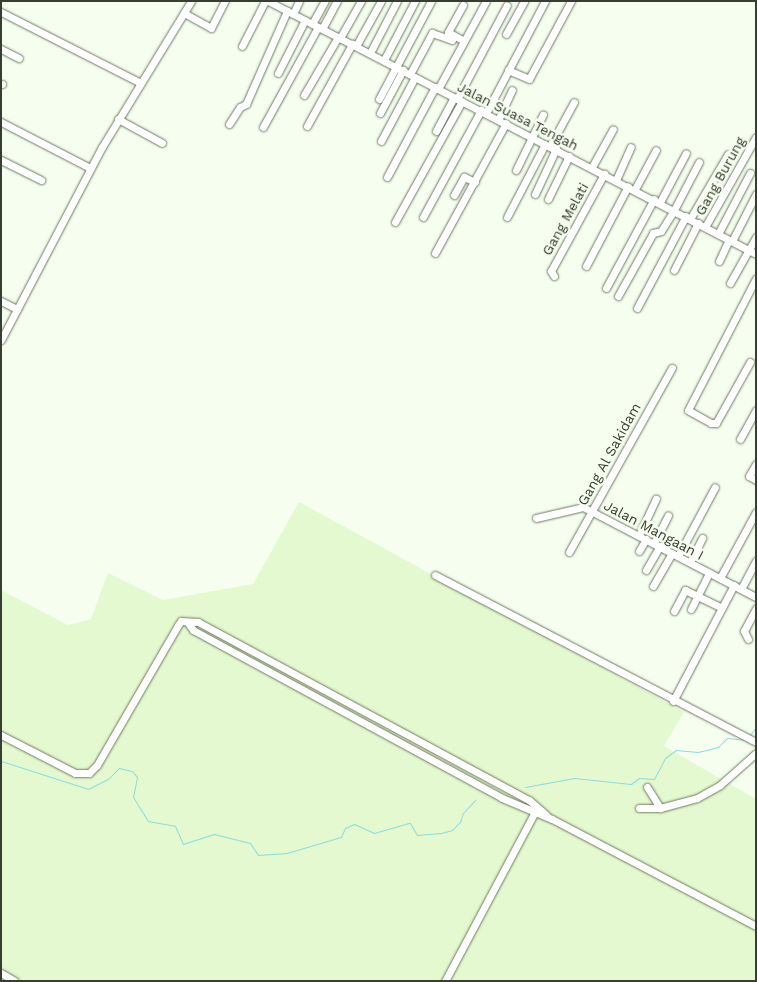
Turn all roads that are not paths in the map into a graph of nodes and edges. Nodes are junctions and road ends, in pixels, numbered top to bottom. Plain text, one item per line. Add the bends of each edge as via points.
1 (191, 1) edge
2 (225, 1) edge
3 (267, 1) edge
4 (299, 1) edge
5 (325, 1) edge
6 (337, 1) edge
7 (361, 1) edge
8 (381, 1) edge
9 (397, 1) edge
10 (415, 1) edge
11 (431, 1) edge
12 (486, 1) edge
13 (524, 1) edge
14 (545, 1) edge
15 (571, 1) edge
16 (463, 5) dead end
17 (508, 5) dead end
18 (1, 12) edge
19 (290, 12) junction
20 (186, 15) junction
21 (314, 25) junction
22 (506, 34) dead end
23 (454, 36) junction
24 (339, 38) junction
25 (464, 41) junction
26 (354, 45) junction
27 (242, 46) dead end
28 (1, 49) edge
29 (370, 53) junction
30 (19, 58) dead end
31 (384, 60) junction
32 (508, 70) junction
33 (406, 72) junction
34 (278, 73) dead end
35 (141, 82) junction
36 (437, 88) junction
37 (512, 90) dead end
38 (304, 95) dead end
39 (379, 99) dead end
40 (458, 99) junction
41 (574, 102) dead end
42 (483, 112) junction
43 (380, 113) dead end
44 (543, 114) dead end
45 (118, 119) junction
46 (498, 120) junction
47 (1, 122) edge
48 (506, 123) junction
49 (229, 124) dead end
50 (307, 126) dead end
51 (263, 128) dead end
52 (613, 129) dead end
53 (436, 131) dead end
54 (532, 137) junction
55 (756, 137) edge
56 (381, 141) dead end
57 (162, 143) dead end
58 (551, 146) junction
59 (631, 147) dead end
60 (656, 150) dead end
61 (686, 153) dead end
62 (728, 154) dead end
63 (570, 156) junction
64 (1, 160) edge
65 (699, 162) dead end
66 (90, 168) junction
67 (592, 168) junction
68 (516, 170) dead end
69 (750, 173) dead end
70 (604, 174) junction
71 (387, 177) dead end
72 (41, 180) dead end
73 (616, 180) junction
74 (475, 182) junction
75 (631, 188) junction
76 (535, 194) dead end
77 (756, 194) edge
78 (454, 195) dead end
79 (548, 199) dead end
80 (657, 201) junction
81 (674, 210) junction
82 (423, 217) dead end
83 (507, 217) dead end
84 (688, 218) junction
85 (395, 222) dead end
86 (702, 225) junction
87 (718, 234) junction
88 (756, 237) edge
89 (730, 241) junction
90 (748, 250) junction
91 (435, 253) dead end
92 (756, 254) edge
93 (719, 261) dead end
94 (586, 266) dead end
95 (674, 270) dead end
96 (554, 276) dead end
97 (756, 278) edge
98 (730, 284) dead end
99 (606, 288) dead end
100 (618, 296) dead end
101 (1, 301) edge
102 (17, 308) junction
103 (637, 308) dead end
104 (1, 340) edge
105 (750, 362) dead end
106 (672, 368) dead end
107 (756, 410) edge
108 (740, 439) dead end
109 (756, 464) edge
110 (756, 480) edge
111 (715, 487) dead end
112 (656, 499) dead end
113 (592, 511) junction
114 (756, 512) edge
115 (668, 515) dead end
116 (536, 518) dead end
117 (639, 535) junction
118 (702, 538) dead end
119 (646, 539) junction
120 (657, 545) junction
121 (639, 551) dead end
122 (569, 552) dead end
123 (675, 555) junction
124 (756, 560) edge
125 (690, 562) junction
126 (646, 570) dead end
127 (709, 572) junction
128 (435, 575) dead end
129 (720, 578) junction
130 (653, 586) dead end
131 (737, 587) junction
132 (697, 597) junction
133 (756, 597) edge
134 (722, 608) junction
135 (756, 608) edge
136 (691, 609) dead end
137 (674, 612) dead end
138 (748, 639) dead end
139 (673, 701) junction
140 (1, 735) edge
141 (752, 739) edge
142 (756, 753) edge
143 (647, 787) dead end
144 (639, 808) dead end
145 (660, 808) junction
146 (536, 810) junction
147 (756, 926) edge
148 (1, 973) edge
149 (15, 981) edge
150 (446, 981) edge

1 - 20 street
2 - 20 street via 211,28
3 - 19 street, Jalan Suasa Tengah
3 - 27 street
4 - 19 street
5 - 21 street
6 - 21 street
7 - 24 street
8 - 26 street
9 - 29 street
10 - 31 street
11 - 33 street
12 - 25 street
13 - 22 street
14 - 32 street
15 - 32 street via 529,79
16 - 23 street via 448,32
17 - 40 street
18 - 35 street
19 - 21 street, Jalan Suasa Tengah
19 - 49 street via 246,104
20 - 35 street
21 - 24 street, Jalan Suasa Tengah
21 - 34 street
21 - 51 street
23 - 25 street
23 - 33 street via 452,40 432,33
24 - 26 street, Jalan Suasa Tengah
24 - 38 street
25 - 36 street
26 - 29 street, Jalan Suasa Tengah
26 - 50 street
28 - 30 street
29 - 31 street, Jalan Suasa Tengah
31 - 33 street, Jalan Suasa Tengah
32 - 42 street
33 - 36 street, Jalan Suasa Tengah
33 - 39 street
33 - 43 street
33 - 56 street
35 - 45 street
36 - 40 street, Jalan Suasa Tengah
36 - 71 street
37 - 46 street
40 - 42 street, Jalan Suasa Tengah
40 - 53 street
40 - 85 street
41 - 58 street
42 - 46 street, Jalan Suasa Tengah
42 - 82 street
44 - 54 street
45 - 57 street
45 - 66 street
46 - 48 street, Jalan Suasa Tengah
47 - 66 street
48 - 54 street, Jalan Suasa Tengah
48 - 74 street
52 - 67 street
54 - 58 street, Jalan Suasa Tengah
54 - 68 street
55 - 86 street, Gang Burung
58 - 63 street, Jalan Suasa Tengah
58 - 76 street
58 - 83 street
59 - 73 street
60 - 75 street
61 - 80 street
62 - 84 street
63 - 67 street, Jalan Suasa Tengah
63 - 79 street
64 - 72 street
65 - 81 street
66 - 102 street
67 - 70 street, Jalan Suasa Tengah
69 - 87 street
70 - 73 street, Jalan Suasa Tengah
70 - 96 street, Gang Melati via 551,271
73 - 75 street, Jalan Suasa Tengah
74 - 78 street via 464,177
74 - 91 street
75 - 80 street, Jalan Suasa Tengah
75 - 94 street
77 - 89 street
80 - 81 street, Jalan Suasa Tengah
80 - 99 street
81 - 84 street, Jalan Suasa Tengah
81 - 100 street via 661,231 653,232
84 - 86 street, Jalan Suasa Tengah
84 - 103 street
86 - 87 street, Jalan Suasa Tengah
86 - 95 street, Gang Burung
87 - 89 street, Jalan Suasa Tengah
88 - 90 street
89 - 90 street, Jalan Suasa Tengah
89 - 93 street
90 - 92 street, Jalan Suasa Tengah
90 - 98 street
97 - 105 street via 688,410 711,423 716,422
101 - 102 street
102 - 104 street
106 - 113 street, Gang Al Sakidam
107 - 108 street
109 - 110 street via 749,476
111 - 123 street
112 - 117 street
113 - 116 street, Jalan Mangaan I via 582,507
113 - 117 street, Jalan Mangaan I
113 - 122 street, Gang Al Sakidam
114 - 129 street
115 - 120 street
117 - 119 street, Jalan Mangaan I
118 - 125 street
119 - 120 street, Jalan Mangaan I
119 - 121 street
120 - 123 street, Jalan Mangaan I
120 - 126 street
123 - 125 street, Jalan Mangaan I
123 - 130 street
124 - 131 street
125 - 127 street, Jalan Mangaan I
127 - 129 street, Jalan Mangaan I
127 - 132 street
128 - 139 street
129 - 131 street, Jalan Mangaan I
131 - 133 street, Jalan Mangaan I
131 - 134 street
132 - 134 street
132 - 136 street
132 - 137 street via 684,590
134 - 139 street
135 - 138 street via 744,631
139 - 141 street via 713,717
140 - 146 street via 75,773 89,773 97,765 178,625 181,622 198,622 522,796
142 - 145 street via 709,792
143 - 145 street
144 - 145 street
146 - 147 street
146 - 150 street
148 - 149 street

